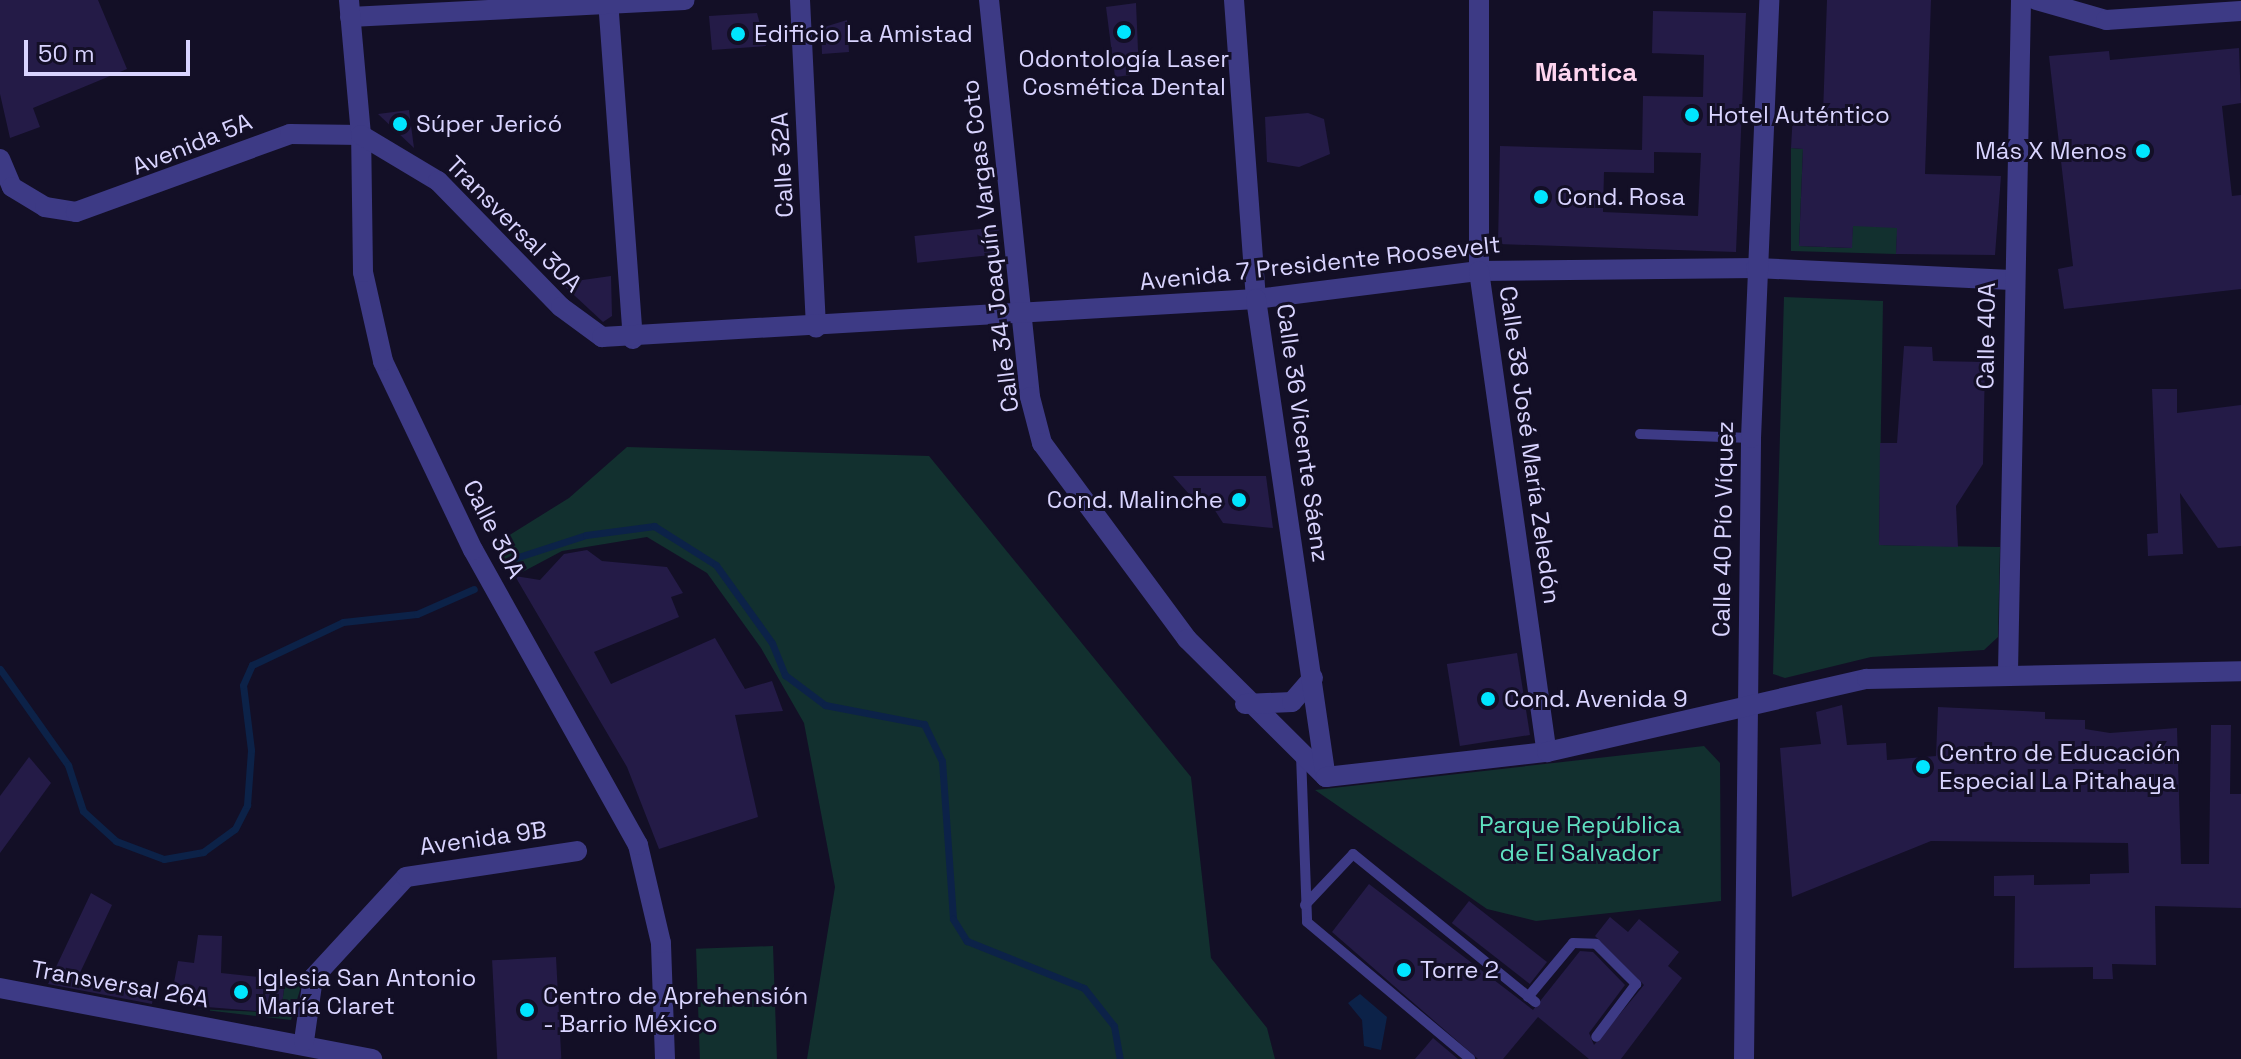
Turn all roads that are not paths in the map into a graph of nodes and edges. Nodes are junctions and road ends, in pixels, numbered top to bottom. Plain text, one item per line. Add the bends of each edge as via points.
1 (685, 0) edge
2 (800, 0) edge
3 (989, 0) edge
4 (1234, 0) edge
5 (1479, 0) edge
6 (1769, 0) edge
7 (2021, 0) edge
8 (2036, 0) edge
9 (608, 2) edge
10 (350, 8) edge
11 (2241, 11) edge
12 (361, 135) junction
13 (0, 159) edge
14 (1756, 268) junction
15 (1479, 271) junction
16 (2012, 280) junction
17 (1256, 299) junction
18 (1022, 315) junction
19 (816, 328) junction
20 (633, 339) junction
21 (1640, 434) dead end
22 (1751, 438) junction
23 (2241, 671) edge
24 (2008, 672) junction
25 (1313, 678) junction
26 (1245, 704) junction
27 (1745, 708) junction
28 (1547, 752) junction
29 (1301, 755) junction
30 (1326, 777) junction
31 (577, 851) dead end
32 (1305, 905) junction
33 (0, 988) edge
34 (1596, 1037) dead end
35 (304, 1041) junction
36 (372, 1059) edge
37 (665, 1059) edge
38 (1470, 1059) edge
39 (1744, 1059) edge

1 - 9 street
2 - 19 street, Calle 32A
3 - 18 street, Calle 34 Joaquín Vargas Coto
4 - 17 street, Calle 36 Vicente Sáenz
5 - 15 street, Calle 38 José María Zeledón
6 - 14 street, Calle 40 Pío Víquez
7 - 16 street, Calle 40A
8 - 11 street via 2106,20
9 - 10 street
9 - 20 street
10 - 12 street, Calle 30A
12 - 13 street, Avenida 5A via 290,134 105,208 45,207 12,187
12 - 20 street, Transversal 30A via 438,181 583,327
12 - 37 street, Calle 30A via 363,272 383,361 473,550 638,845 661,943
14 - 15 street, Avenida 7 Presidente Roosevelt
14 - 16 street, Avenida 7 Presidente Roosevelt
14 - 22 street, Calle 40 Pío Víquez
15 - 17 street, Avenida 7 Presidente Roosevelt
15 - 28 street, Calle 38 José María Zeledón
16 - 24 street, Calle 40A
17 - 18 street, Avenida 7 Presidente Roosevelt
17 - 25 street, Calle 36 Vicente Sáenz
18 - 19 street, Avenida 7 Presidente Roosevelt
18 - 26 street, Calle 34 Joaquín Vargas Coto via 1042,443 1187,639
19 - 20 street, Avenida 7 Presidente Roosevelt
21 - 22 lane
22 - 27 street, Calle 40 Pío Víquez
23 - 24 street
24 - 27 street via 1867,679
25 - 26 street via 1284,705
25 - 30 street, Calle 36 Vicente Sáenz
26 - 29 street, Calle 34 Joaquín Vargas Coto
27 - 28 street
27 - 39 street, Calle 40 Pío Víquez
28 - 30 street
29 - 30 street, Calle 34 Joaquín Vargas Coto
29 - 32 lane
31 - 35 street, Avenida 9B via 406,877 313,978
32 - 34 lane via 1353,854 1532,1000 1573,943 1596,944 1636,984
32 - 38 lane via 1312,932
33 - 35 street, Transversal 26A
35 - 36 street, Transversal 26A

